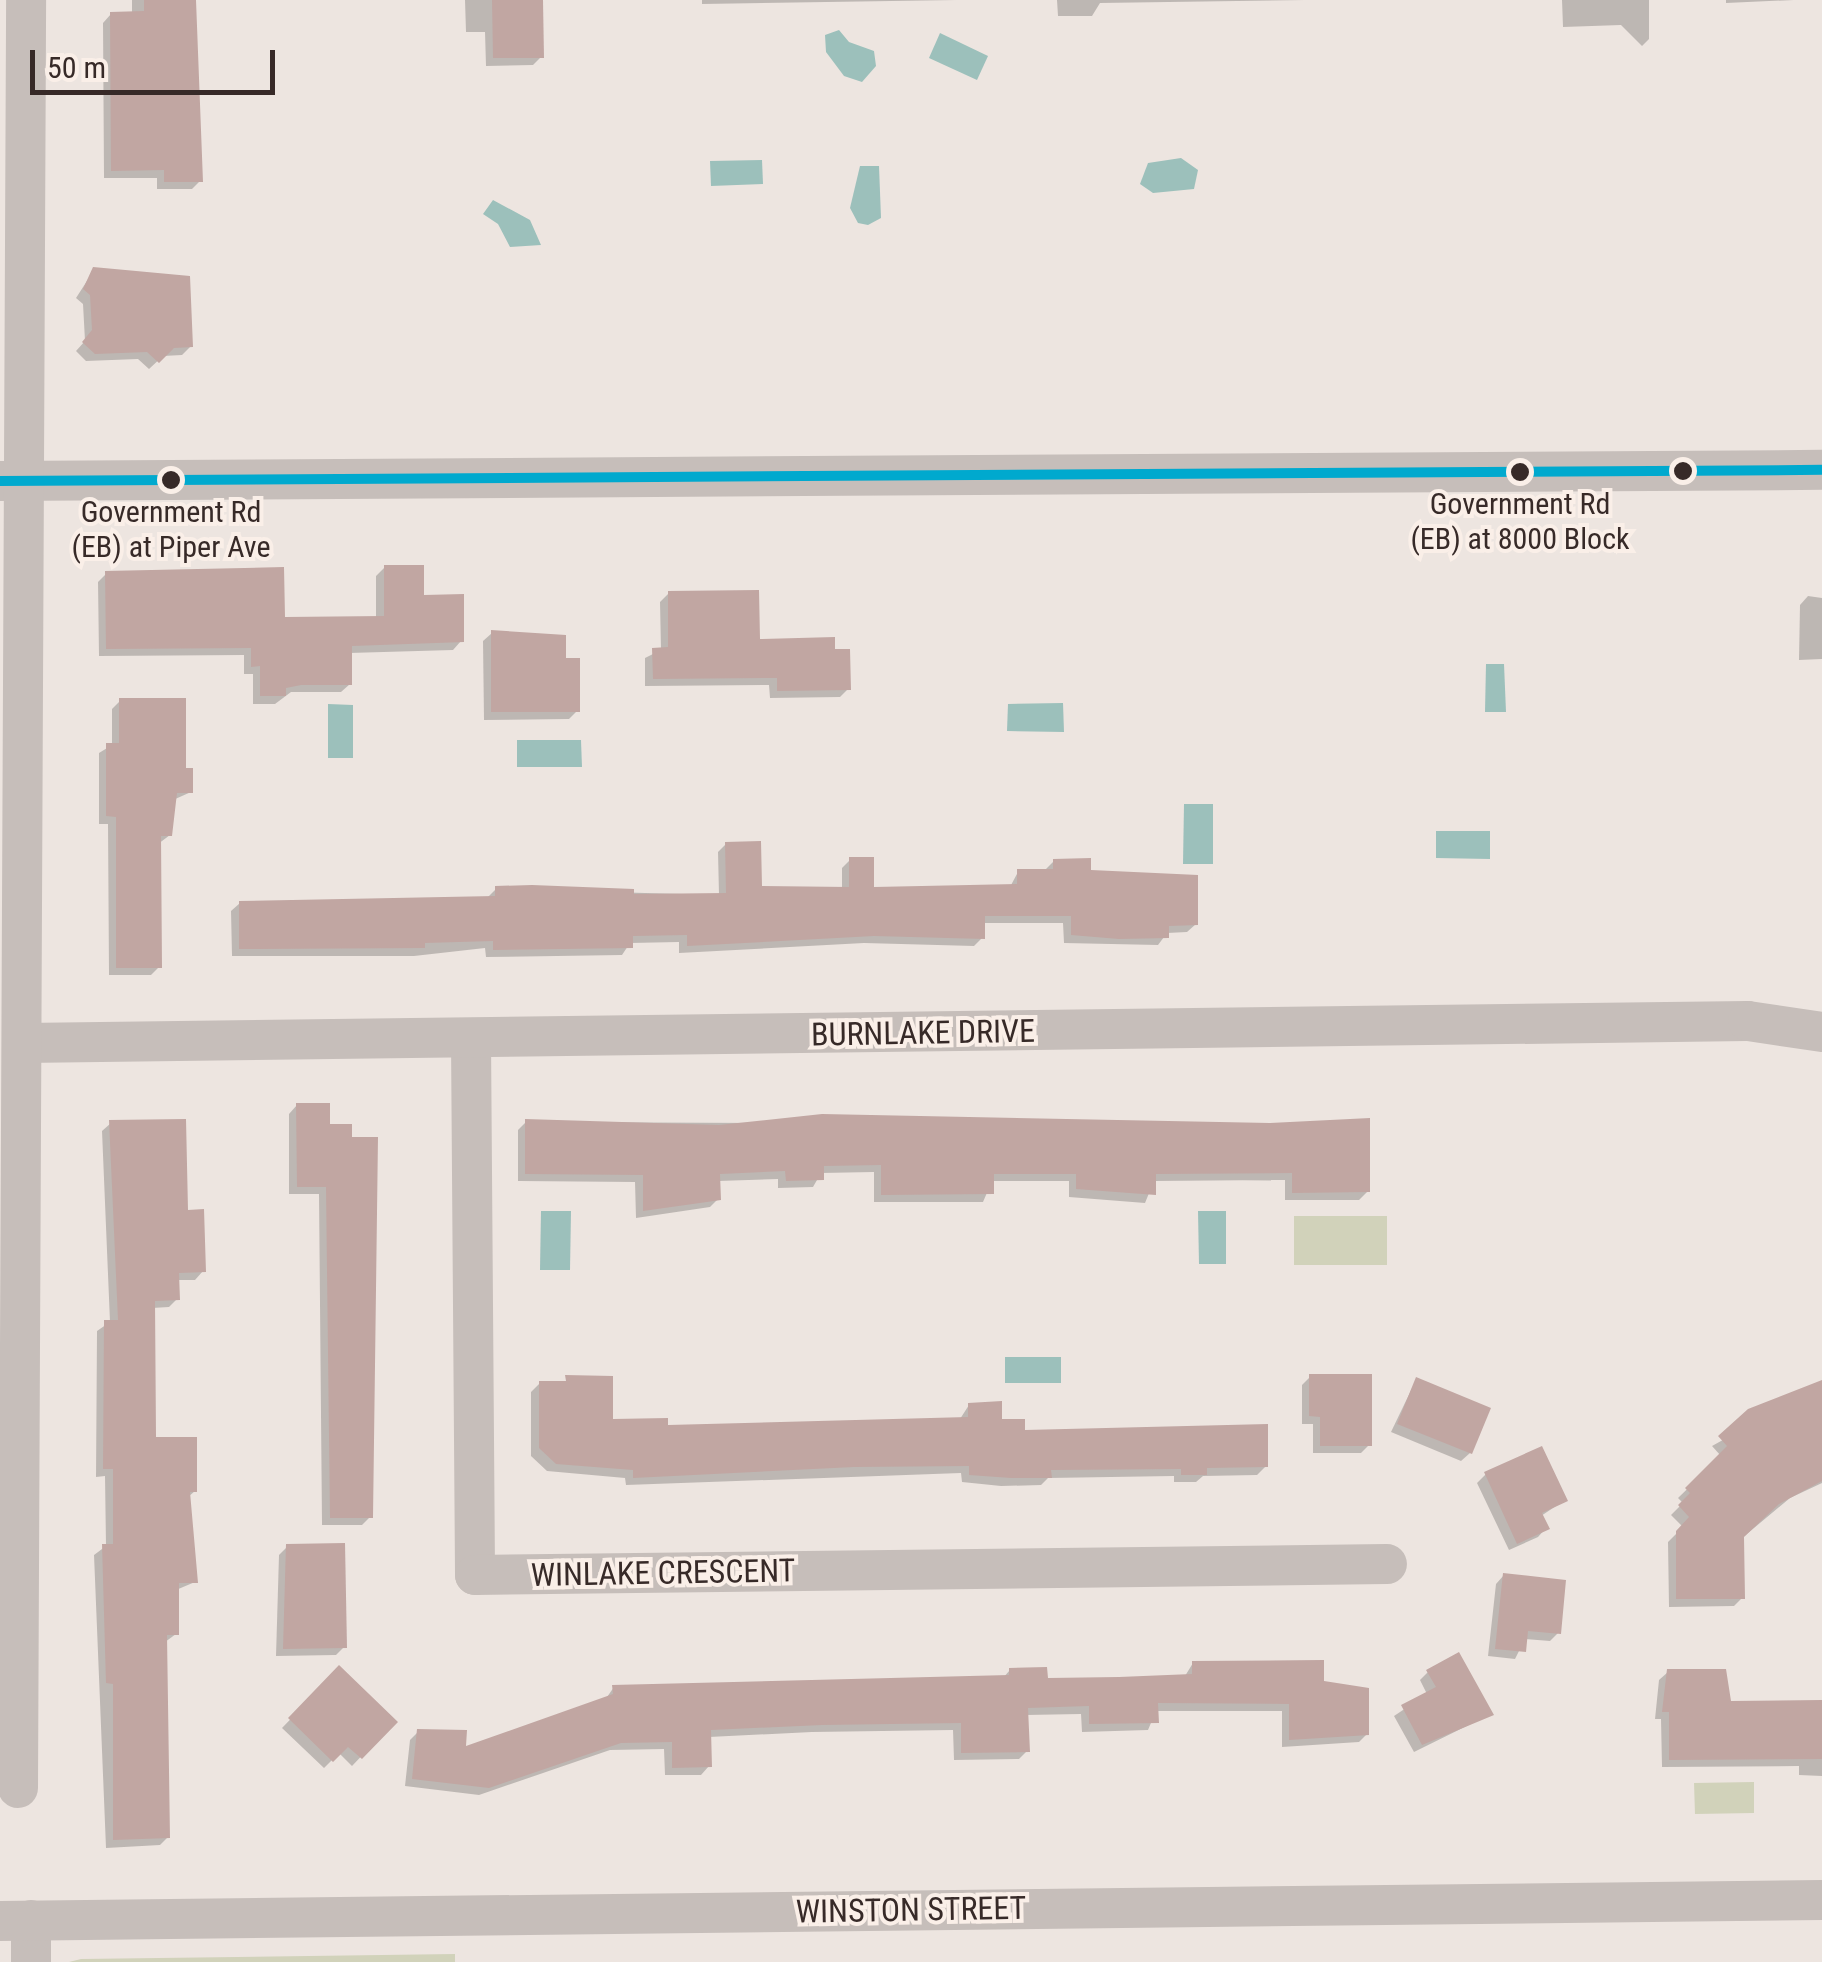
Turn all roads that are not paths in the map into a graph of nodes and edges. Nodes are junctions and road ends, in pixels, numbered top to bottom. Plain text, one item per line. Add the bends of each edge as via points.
1 (26, 0) edge
2 (1822, 470) edge
3 (12, 481) edge
4 (1822, 1032) edge
5 (471, 1040) junction
6 (24, 1044) junction
7 (10, 1219) edge
8 (1387, 1564) dead end
9 (18, 1788) dead end
10 (1822, 1900) edge
11 (15, 1920) edge
12 (31, 1962) edge

1 - 3 street
2 - 3 street
3 - 6 street
4 - 5 street, BURNLAKE DRIVE via 1748,1021
5 - 6 street, BURNLAKE DRIVE
5 - 8 street, WINLAKE CRESCENT via 475,1575
6 - 7 street
7 - 9 street
10 - 11 street, WINSTON STREET
11 - 12 street

